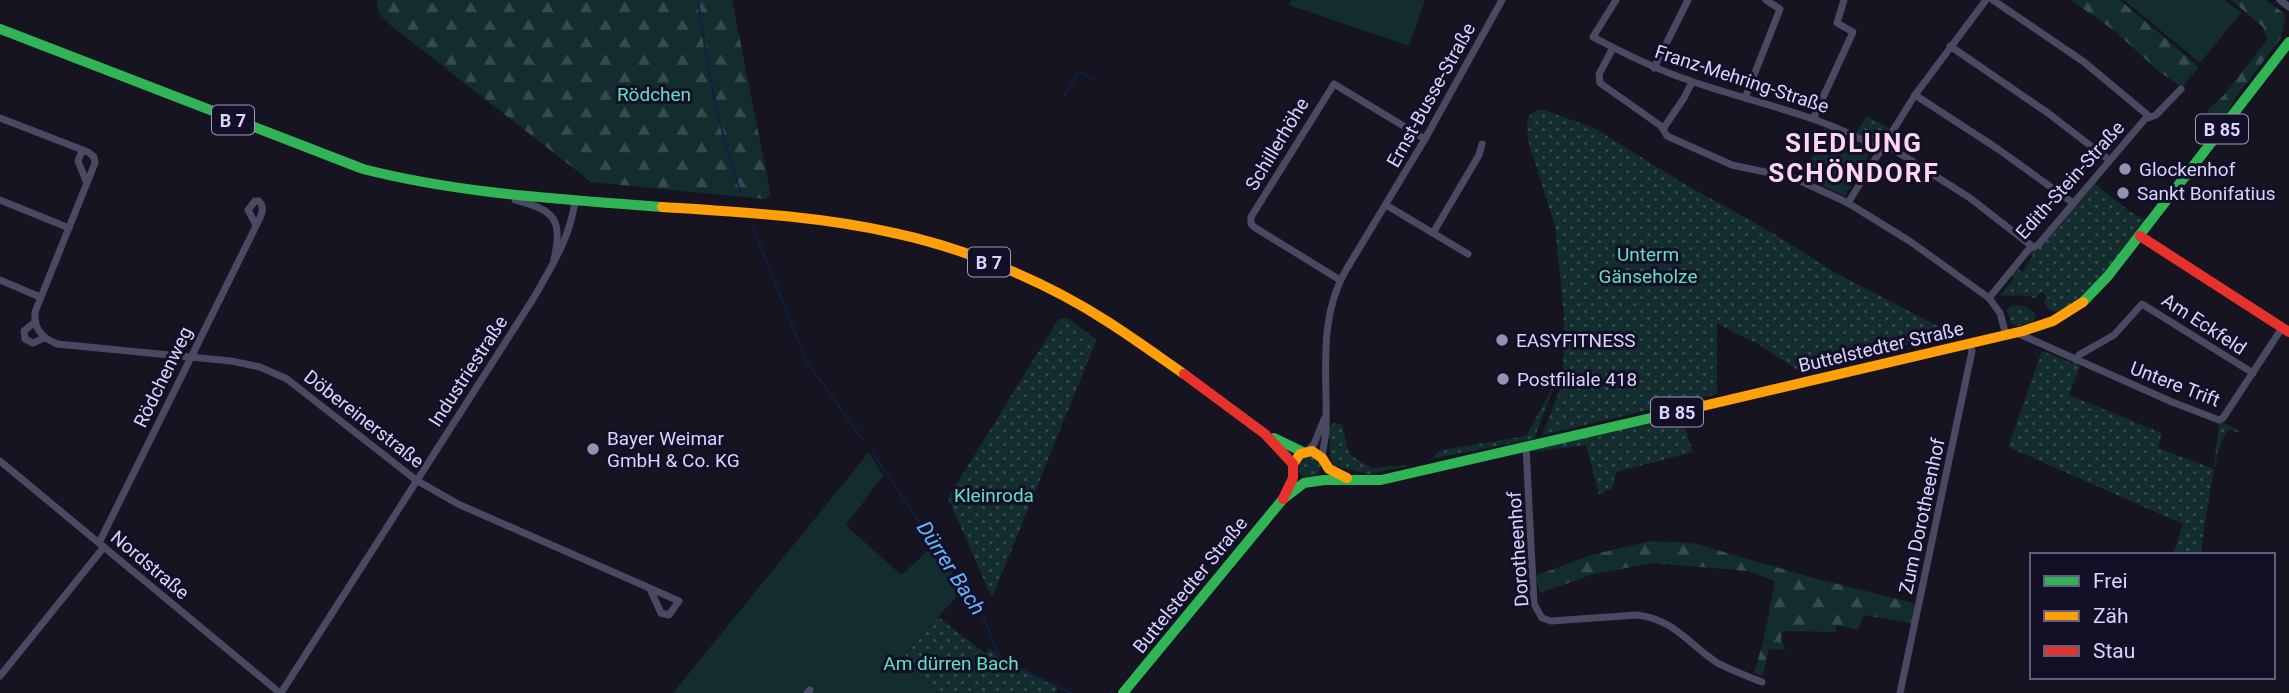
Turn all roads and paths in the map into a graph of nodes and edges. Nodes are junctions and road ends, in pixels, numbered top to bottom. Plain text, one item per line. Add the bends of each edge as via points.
1 (1502, 0) edge
2 (1616, 0) edge
3 (1688, 0) edge
4 (1766, 0) edge
5 (1844, 0) edge
6 (1986, 0) edge
7 (1993, 0) edge
8 (2280, 0) edge
9 (2289, 7) edge
10 (0, 29) edge
11 (2289, 42) edge
12 (1950, 46) junction
13 (1613, 48) junction
14 (1654, 68) junction
15 (1692, 82) junction
16 (2181, 89) dead end
17 (1916, 95) junction
18 (1745, 98) junction
19 (1814, 117) junction
20 (2150, 117) junction
21 (0, 118) edge
22 (1663, 129) junction
23 (1425, 139) junction
24 (1482, 144) dead end
25 (1883, 147) junction
26 (82, 151) junction
27 (2109, 160) junction
28 (86, 182) junction
29 (492, 194) junction
30 (0, 200) edge
31 (575, 201) junction
32 (1848, 203) junction
33 (2073, 203) junction
34 (1386, 205) junction
35 (256, 225) dead end
36 (69, 228) junction
37 (1433, 233) junction
38 (2140, 236) junction
39 (2034, 247) junction
40 (1468, 254) dead end
41 (552, 266) junction
42 (1340, 280) junction
43 (0, 281) edge
44 (40, 297) junction
45 (1989, 298) junction
46 (35, 322) junction
47 (2286, 330) edge
48 (2011, 334) junction
49 (44, 338) junction
50 (1970, 345) junction
51 (190, 357) junction
52 (2076, 360) junction
53 (2253, 373) junction
54 (1325, 417) junction
55 (1265, 434) junction
56 (1526, 447) junction
57 (1305, 452) junction
58 (0, 461) edge
59 (1324, 462) junction
60 (1293, 469) junction
61 (416, 480) junction
62 (1318, 481) junction
63 (1356, 481) junction
64 (1304, 483) junction
65 (1283, 499) junction
66 (102, 545) junction
67 (650, 589) junction
68 (0, 676) edge
69 (1762, 682) dead end
70 (281, 693) edge
71 (1123, 693) edge
72 (1900, 693) edge

1 - 23 street, Ernst-Busse-Straße
2 - 13 street, Franz-Mehring-Straße via 1594,37
3 - 14 street
4 - 18 street via 1780,9
5 - 19 street via 1837,23 1853,32
6 - 12 street
7 - 20 street via 2084,62
8 - 9 street
10 - 29 main road, B 7 via 339,161 406,180
11 - 38 main road, Buttelstedter Straße / B 85
12 - 17 street
12 - 27 street
13 - 14 street, Franz-Mehring-Straße
13 - 22 street via 1599,75 1600,83
14 - 15 street, Franz-Mehring-Straße
15 - 18 street, Franz-Mehring-Straße
15 - 22 street
16 - 20 street, Edith-Stein-Straße
17 - 25 street
17 - 33 street
18 - 19 street, Franz-Mehring-Straße
19 - 25 street, Franz-Mehring-Straße
20 - 27 street, Edith-Stein-Straße
21 - 26 street
22 - 32 street via 1667,136 1714,158 1794,178
23 - 34 street, Ernst-Busse-Straße
23 - 42 street, Schillerhöhe via 1334,84 1251,217 1254,227
24 - 37 street
25 - 32 street
25 - 39 street, Franz-Mehring-Straße via 1970,198
26 - 28 street via 78,161
26 - 28 street via 89,152 95,163
27 - 33 street, Edith-Stein-Straße
28 - 36 street
29 - 31 main road, B 7
29 - 41 street via 540,207 552,217 558,233
30 - 36 street
31 - 41 street, Industriestraße via 568,235
31 - 55 main road, B 7 via 851,224 978,258 1103,319
32 - 45 street
33 - 39 street, Edith-Stein-Straße
34 - 37 street
34 - 42 street, Ernst-Busse-Straße
35 - 51 street, Rödchenweg
36 - 44 street
37 - 40 street
38 - 47 main road
38 - 48 main road, Buttelstedter Straße / B 85 via 2094,294 2075,310 2044,326
39 - 45 street, Edith-Stein-Straße
41 - 61 street, Industriestraße
42 - 54 street, Ernst-Busse-Straße via 1327,327
43 - 44 street
44 - 46 street
45 - 48 street
46 - 49 street
46 - 49 street, Döbereinerstraße via 24,331 24,339 31,343
47 - 53 street, Untere Trift
48 - 50 main road, Buttelstedter Straße / B 85
48 - 52 street, Untere Trift
49 - 51 street, Döbereinerstraße via 57,344
50 - 56 main road, Buttelstedter Straße / B 85
50 - 72 street, Zum Dorotheenhof
51 - 61 street, Döbereinerstraße via 260,368 287,379
51 - 66 street, Rödchenweg
52 - 53 street, Untere Trift via 2214,420 2224,418
52 - 53 street, Am Eckfeld via 2114,335 2142,304
54 - 57 street, Ernst-Busse-Straße via 1314,444
54 - 59 street, Ernst-Busse-Straße
55 - 57 main road, B 7
55 - 60 main road, B 7
56 - 63 main road, Buttelstedter Straße / B 85 via 1381,480
56 - 69 street, Dorotheenhof via 1534,604 1542,618 1650,616 1720,664
57 - 59 main road via 1316,453
57 - 60 main road via 1297,457
58 - 66 street, Nordstraße
59 - 62 main road
59 - 63 main road via 1332,472
60 - 64 main road
60 - 65 main road
61 - 67 street, Döbereinerstraße via 458,504
61 - 70 street, Industriestraße
62 - 63 main road, B 85
62 - 64 main road
64 - 65 main road
65 - 71 main road, Buttelstedter Straße
66 - 68 street, Rödchenweg
66 - 70 street, Nordstraße
67 - 67 street, Döbereinerstraße via 659,611 664,615 673,612 679,601

